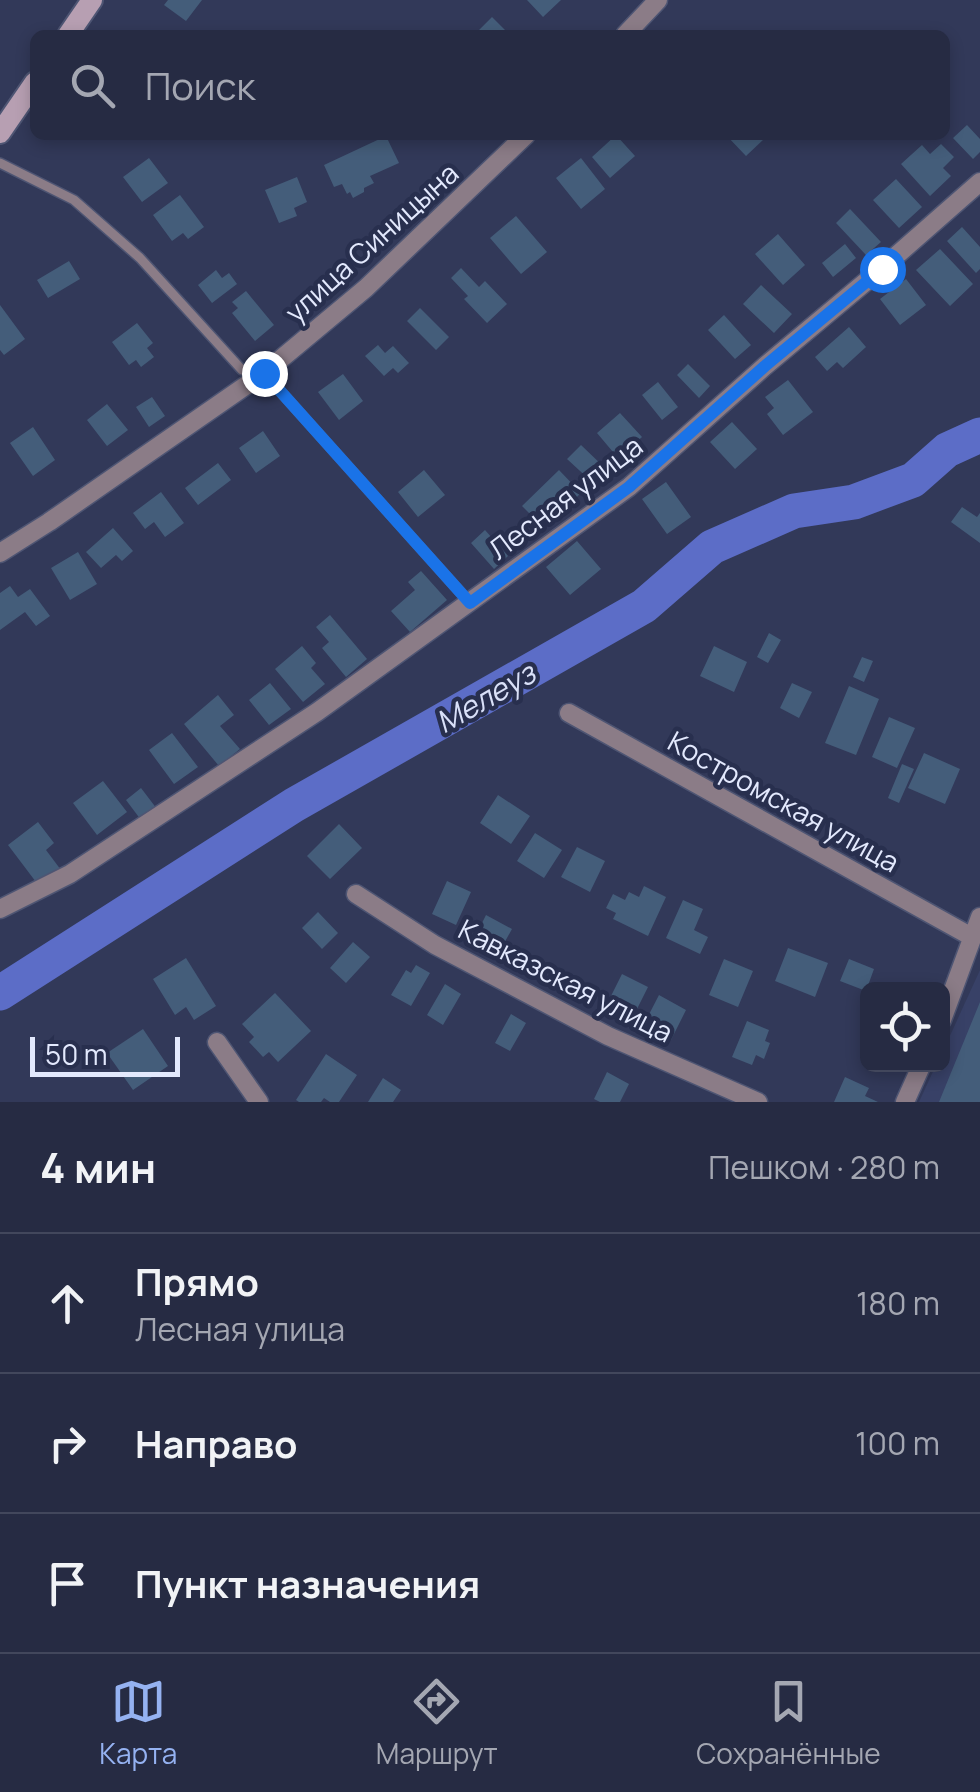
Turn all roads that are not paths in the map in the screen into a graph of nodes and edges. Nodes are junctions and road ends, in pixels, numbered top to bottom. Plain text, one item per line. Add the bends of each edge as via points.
1 (92, 0) edge
2 (658, 0) edge
3 (71, 30) edge
4 (630, 30) edge
5 (30, 89) edge
6 (0, 133) edge
7 (521, 140) edge
8 (0, 162) edge
9 (980, 182) edge
10 (264, 373) junction
11 (0, 553) edge
12 (470, 603) junction
13 (569, 713) dead end
14 (356, 894) dead end
15 (0, 910) edge
16 (980, 917) edge
17 (972, 937) junction
18 (950, 998) edge
19 (217, 1042) dead end
20 (918, 1072) edge
21 (259, 1102) edge
22 (758, 1102) edge
23 (905, 1102) edge

1 - 3 main road
2 - 4 street
5 - 6 main road
7 - 10 street, улица Синицына via 366,288
8 - 10 lane via 74,200 140,258 242,370
9 - 12 street, Лесная улица via 629,487
10 - 11 street, улица Синицына
10 - 12 lane
12 - 15 street, Лесная улица via 70,874
13 - 17 street, Костромская улица
14 - 22 street, Кавказская улица via 435,945 608,1036
16 - 17 street
17 - 18 street
19 - 21 street
20 - 23 street

